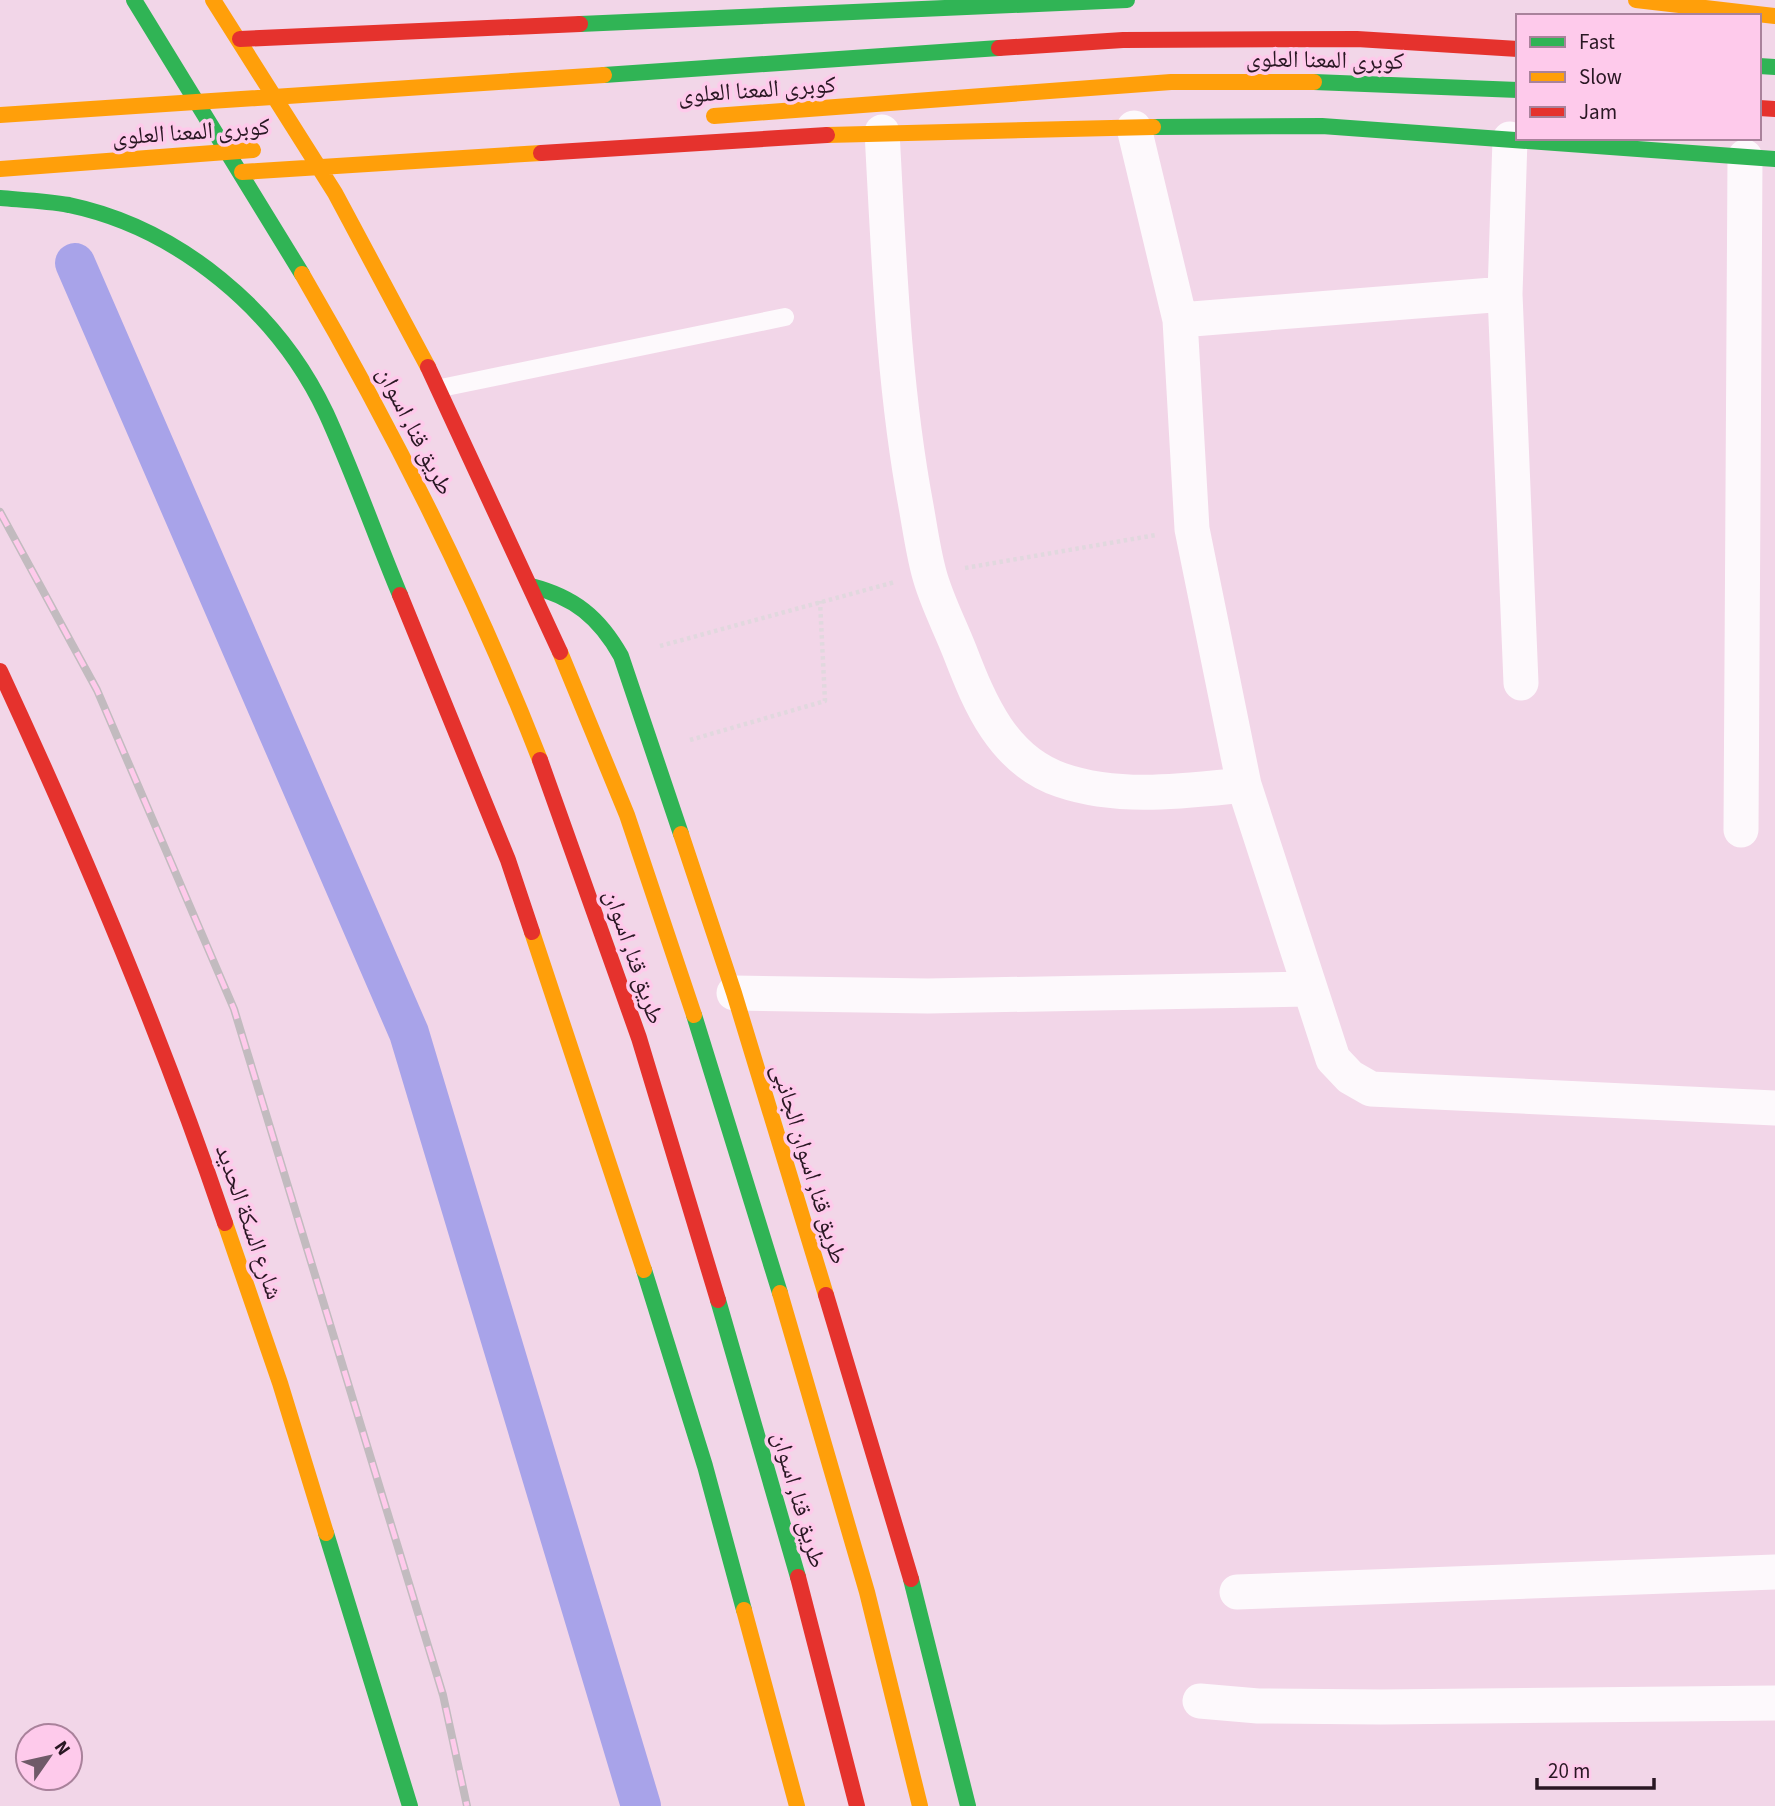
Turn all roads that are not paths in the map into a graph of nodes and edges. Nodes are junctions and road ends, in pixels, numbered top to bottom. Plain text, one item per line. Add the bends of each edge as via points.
1 (134, 0) edge
2 (213, 0) edge
3 (1127, 0) edge
4 (1636, 0) edge
5 (1758, 14) edge
6 (240, 39) junction
7 (1516, 49) edge
8 (1516, 90) edge
9 (0, 115) edge
10 (697, 117) dead end
11 (1134, 128) junction
12 (882, 132) junction
13 (1510, 139) junction
14 (1516, 139) edge
15 (1523, 140) edge
16 (321, 145) dead end
17 (293, 147) dead end
18 (265, 149) dead end
19 (1760, 158) edge
20 (320, 164) junction
21 (0, 169) edge
22 (242, 172) junction
23 (0, 198) edge
24 (1506, 294) junction
25 (785, 317) dead end
26 (1180, 320) junction
27 (441, 388) junction
28 (531, 586) junction
29 (0, 671) edge
30 (1521, 683) dead end
31 (1244, 785) junction
32 (1741, 830) dead end
33 (1309, 989) junction
34 (734, 993) junction
35 (1775, 1108) edge
36 (1775, 1572) edge
37 (1237, 1591) dead end
38 (1200, 1702) dead end
39 (1775, 1703) edge
40 (410, 1806) edge
41 (797, 1806) edge
42 (857, 1806) edge
43 (920, 1806) edge
44 (968, 1806) edge

1 - 22 main road, طريق قنا, اسوان
2 - 6 main road, طريق قنا, اسوان
3 - 6 main road
4 - 5 main road
6 - 20 main road, طريق قنا, اسوان
7 - 9 main road, كوبرى المعنا العلوى via 1357,39 1123,40
8 - 10 main road, كوبرى المعنا العلوى via 1171,82
11 - 12 main road
11 - 13 main road via 1322,126
11 - 26 street
12 - 20 main road
12 - 31 street via 905,447 929,574 982,708 1018,755 1059,780 1155,793
13 - 14 main road
13 - 24 street
15 - 19 main road
16 - 17 main road, كوبرى المعنا العلوى
18 - 21 main road, كوبرى المعنا العلوى
19 - 32 street
20 - 22 main road
20 - 27 main road, طريق قنا, اسوان
22 - 42 main road, طريق قنا, اسوان via 339,334 427,502 506,675 575,852 707,1258 813,1631
23 - 41 main road via 80,208 141,229 196,258 248,301 291,353 325,411 508,860 659,1313 745,1607
24 - 26 street
24 - 30 street
25 - 27 lane
26 - 31 street via 1192,529
27 - 28 main road, طريق قنا, اسوان
28 - 34 main road, طريق قنا, اسوان الجانبى via 561,593 587,608 607,629 621,656
28 - 43 main road, طريق قنا, اسوان via 583,703 692,1002 867,1589
29 - 40 main road, شارع السكة الحديد via 73,828 182,1097 281,1383
31 - 33 street
33 - 34 street via 928,996
33 - 35 street via 1333,1059 1350,1077 1371,1088
34 - 44 main road, طريق قنا, اسوان الجانبى via 901,1543
36 - 37 street
38 - 39 street via 1367,1707

